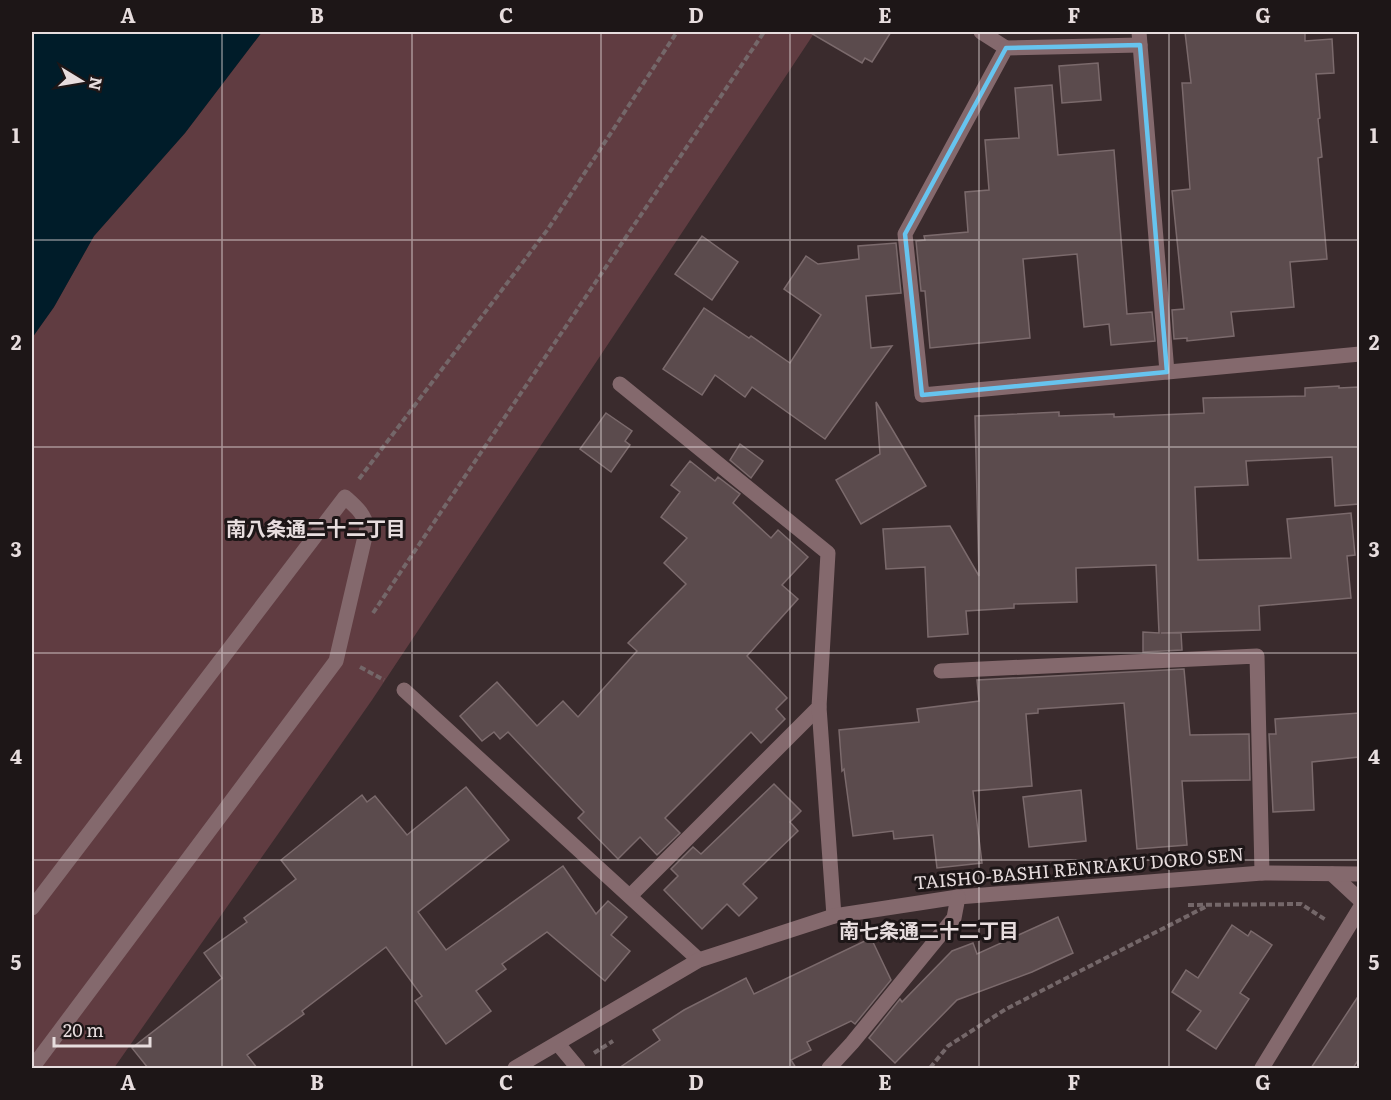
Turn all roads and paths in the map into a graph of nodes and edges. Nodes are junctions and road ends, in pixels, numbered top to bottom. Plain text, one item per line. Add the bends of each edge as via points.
1 (677, 32) edge
2 (764, 32) edge
3 (981, 32) edge
4 (1139, 38) edge
5 (1006, 48) junction
6 (1359, 354) edge
7 (1167, 372) junction
8 (620, 384) dead end
9 (345, 496) junction
10 (371, 616) dead end
11 (941, 671) dead end
12 (405, 690) dead end
13 (819, 707) junction
14 (1262, 873) junction
15 (1332, 874) junction
16 (1359, 874) edge
17 (631, 896) junction
18 (958, 897) junction
19 (1359, 900) edge
20 (1210, 905) dead end
21 (32, 908) edge
22 (1359, 908) edge
23 (834, 916) junction
24 (699, 960) junction
25 (558, 1044) junction
26 (32, 1068) edge
27 (515, 1068) edge
28 (578, 1068) edge
29 (829, 1068) edge
30 (930, 1068) edge
31 (1262, 1068) edge

1 - 9 path via 548,229
2 - 10 path
3 - 5 street
4 - 5 street
4 - 7 street
5 - 7 street via 905,234 922,395
6 - 7 street
8 - 13 street via 828,553
9 - 21 street
9 - 26 street via 360,510 367,528 336,662
11 - 14 street via 1257,656
12 - 17 street
13 - 17 street
13 - 23 street
14 - 15 street, TAISHO-BASHI RENRAKU DORO SEN
14 - 18 street, TAISHO-BASHI RENRAKU DORO SEN
15 - 16 street, TAISHO-BASHI RENRAKU DORO SEN
15 - 19 street
17 - 24 street
18 - 23 street, TAISHO-BASHI RENRAKU DORO SEN
18 - 29 street via 954,918
20 - 30 path via 1006,1009 948,1046
22 - 31 street
23 - 24 street, TAISHO-BASHI RENRAKU DORO SEN
24 - 25 street, TAISHO-BASHI RENRAKU DORO SEN
25 - 27 street, TAISHO-BASHI RENRAKU DORO SEN
25 - 28 street

